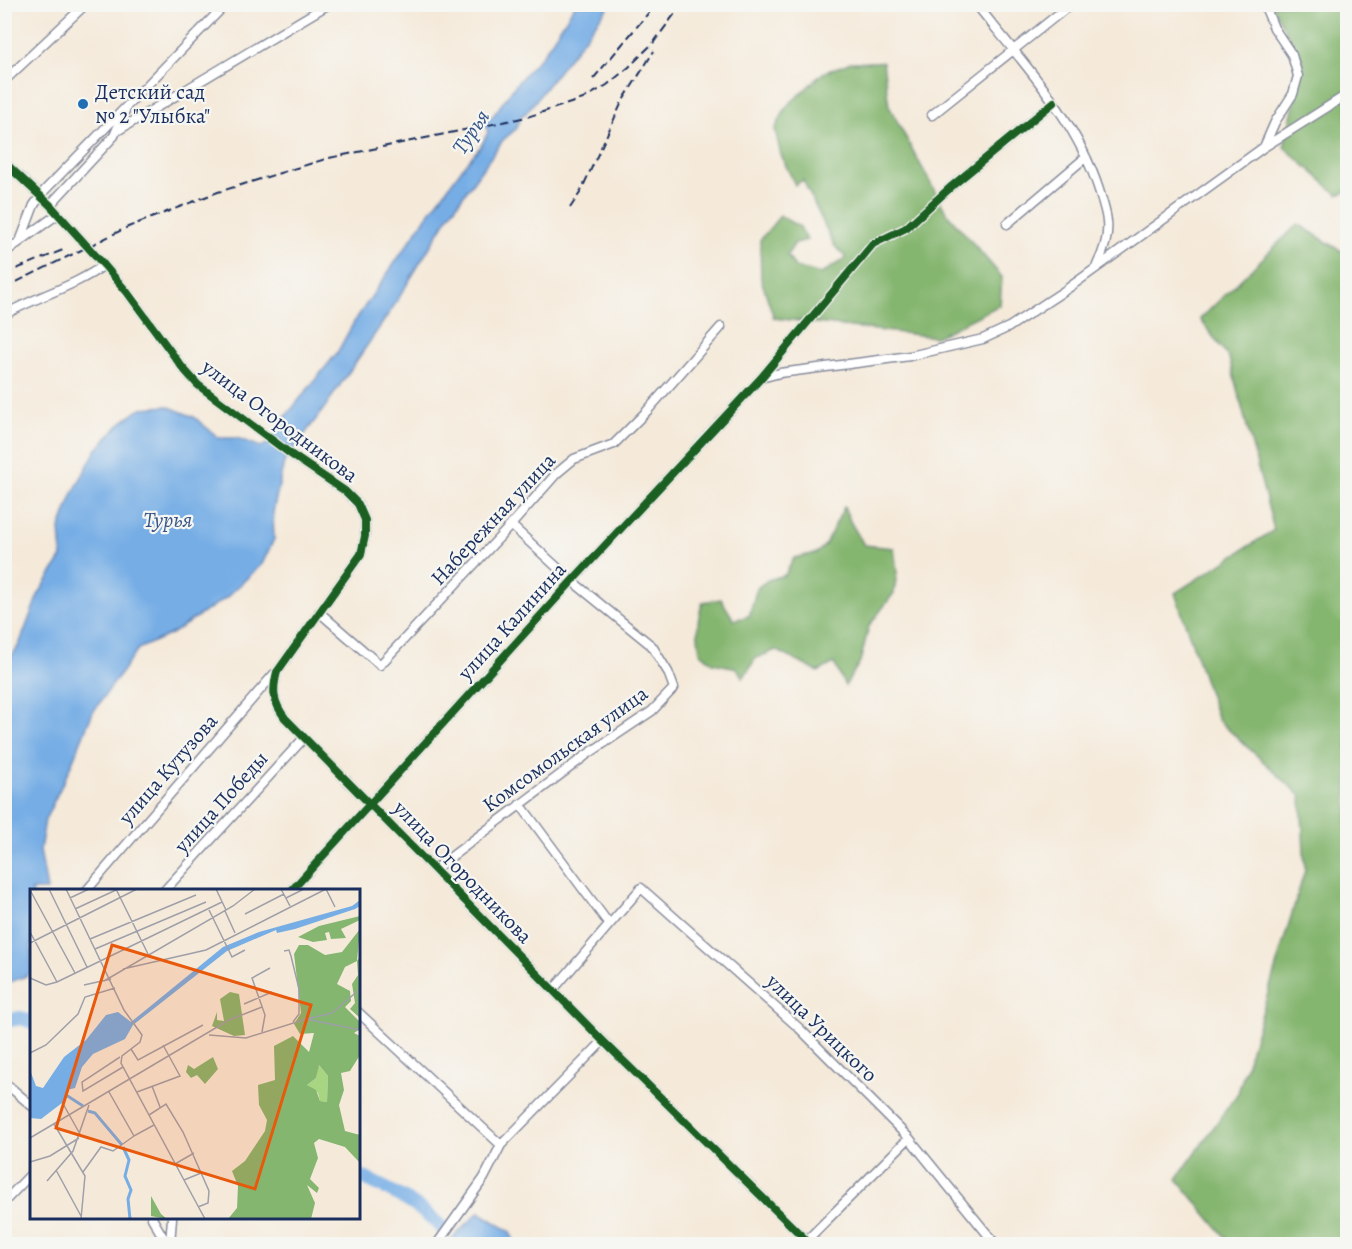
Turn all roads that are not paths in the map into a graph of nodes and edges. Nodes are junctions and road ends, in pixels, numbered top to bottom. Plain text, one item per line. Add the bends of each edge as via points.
1 (86, 4) edge
2 (226, 4) edge
3 (329, 4) edge
4 (976, 4) edge
5 (1071, 4) edge
6 (1264, 4) edge
7 (1013, 50) junction
8 (4, 81) edge
9 (1347, 94) edge
10 (1054, 102) junction
11 (127, 105) junction
12 (932, 115) dead end
13 (117, 131) junction
14 (1264, 147) junction
15 (1086, 157) junction
16 (4, 162) edge
17 (41, 195) junction
18 (50, 205) junction
19 (58, 214) junction
20 (1007, 224) dead end
21 (21, 239) junction
22 (4, 253) edge
23 (104, 265) junction
24 (1096, 268) junction
25 (4, 315) edge
26 (721, 327) dead end
27 (761, 378) junction
28 (511, 525) junction
29 (572, 581) junction
30 (319, 612) junction
31 (277, 672) junction
32 (304, 738) junction
33 (371, 804) junction
34 (520, 804) junction
35 (435, 869) junction
36 (89, 889) edge
37 (167, 889) edge
38 (294, 889) edge
39 (609, 924) junction
40 (553, 990) junction
41 (360, 1014) edge
42 (603, 1041) junction
43 (4, 1082) edge
44 (30, 1104) edge
45 (909, 1138) junction
46 (501, 1145) junction
47 (30, 1175) edge
48 (4, 1202) edge
49 (153, 1219) edge
50 (172, 1219) edge
51 (808, 1243) edge
52 (992, 1243) edge
53 (169, 1245) edge
54 (437, 1245) edge

1 - 8 street
2 - 11 street
3 - 13 street
4 - 7 street
5 - 7 street
6 - 14 street via 1292,55 1298,76 1293,94
7 - 10 street
7 - 12 street
9 - 14 street
10 - 15 street
10 - 27 street, улица Калинина via 906,228 873,244
11 - 13 street
11 - 17 street
13 - 18 street
14 - 24 street
15 - 20 street
15 - 24 street via 1107,221 1103,252
16 - 17 street, улица Огородникова
17 - 18 street, улица Огородникова
17 - 21 street
18 - 19 street, улица Огородникова
19 - 21 street
19 - 23 street, улица Огородникова
21 - 22 street
23 - 25 street via 86,278
23 - 30 street, улица Огородникова via 198,385 358,504 366,520 361,554
24 - 27 street via 1010,327 983,339 910,356
26 - 28 street, Набережная улица via 614,444 574,459
27 - 29 street, улица Калинина
28 - 29 street, Комсомольская улица
28 - 30 street, Набережная улица via 380,665
29 - 33 street, улица Калинина
29 - 34 street, Комсомольская улица via 652,646 674,688 652,711
30 - 31 street, улица Огородникова
31 - 32 street, улица Огородникова via 273,694 277,707
31 - 36 street, улица Кутузова
32 - 33 street, улица Огородникова
32 - 37 street, улица Победы
33 - 35 street, улица Огородникова
33 - 38 street, улица Калинина
34 - 35 street, Комсомольская улица
34 - 39 street
35 - 40 street, улица Огородникова
39 - 40 street, улица Урицкого
39 - 45 street, улица Урицкого via 641,888 799,1028
40 - 42 street, улица Огородникова
41 - 46 street
42 - 46 street
42 - 51 street, улица Огородникова
43 - 44 street
45 - 51 street
45 - 52 street, улица Урицкого
46 - 54 street via 484,1178
47 - 48 street
49 - 53 street
50 - 53 street

